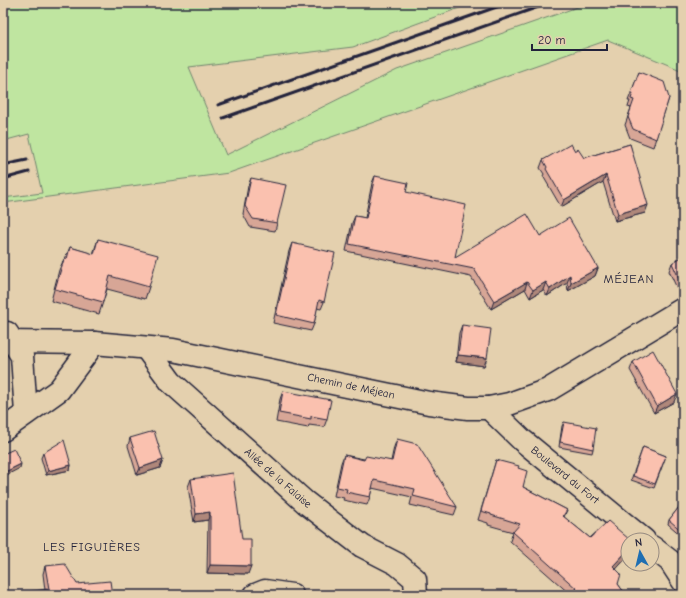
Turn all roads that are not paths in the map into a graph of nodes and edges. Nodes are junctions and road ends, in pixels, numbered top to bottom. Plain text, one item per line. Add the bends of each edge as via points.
1 (683, 309) edge
2 (6, 337) edge
3 (94, 343) junction
4 (146, 348) junction
5 (488, 408) junction
6 (26, 413) junction
7 (3, 430) edge
8 (634, 532) edge
9 (660, 553) edge
10 (683, 581) edge
11 (255, 595) edge
12 (292, 595) edge
13 (416, 595) edge

1 - 5 street, Chemin de Méjean via 548,390 509,404
2 - 3 street, Chemin de Méjean
2 - 6 street via 22,356
3 - 4 street, Chemin de Méjean
3 - 6 street via 59,390
4 - 5 street, Chemin de Méjean via 196,354 429,403
4 - 13 street, Allée de la Falaise via 171,382 305,502 362,546 397,564 415,579
5 - 8 street, Boulevard du Fort via 522,440
6 - 7 street
9 - 10 street via 670,561
11 - 12 street via 265,591

